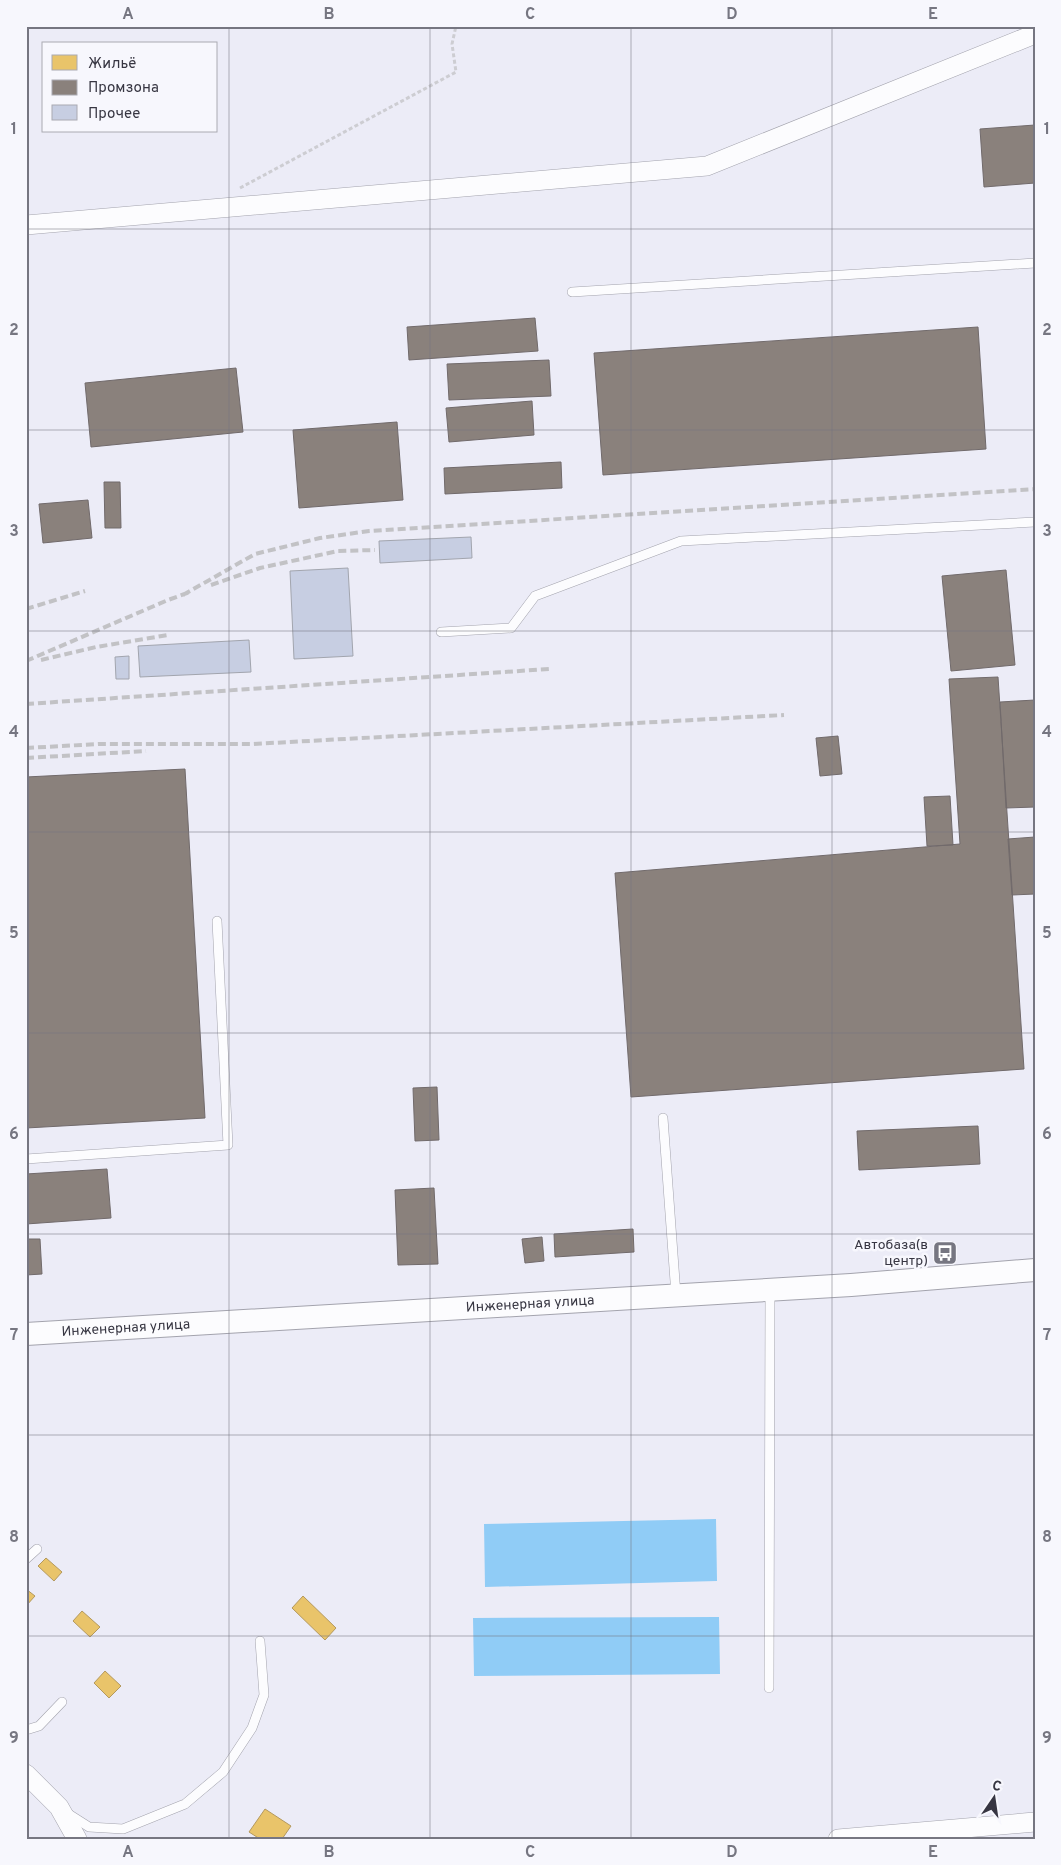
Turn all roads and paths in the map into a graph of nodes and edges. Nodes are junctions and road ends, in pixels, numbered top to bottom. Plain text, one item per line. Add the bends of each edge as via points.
1 (456, 26) edge
2 (1035, 34) edge
3 (233, 191) dead end
4 (26, 225) edge
5 (1035, 263) edge
6 (572, 292) dead end
7 (1035, 522) edge
8 (441, 632) dead end
9 (217, 921) dead end
10 (663, 1118) dead end
11 (26, 1159) edge
12 (1035, 1270) edge
13 (770, 1290) junction
14 (676, 1296) junction
15 (26, 1334) edge
16 (37, 1549) dead end
17 (26, 1560) edge
18 (260, 1641) dead end
19 (769, 1688) dead end
20 (62, 1702) dead end
21 (26, 1730) edge
22 (26, 1774) edge
23 (59, 1808) junction
24 (1035, 1822) edge
25 (847, 1838) edge
26 (77, 1839) edge

1 - 3 path via 452,44 456,72
2 - 4 street via 707,166
5 - 6 lane
7 - 8 lane via 681,541 535,596 511,628
9 - 11 lane via 228,1146
10 - 14 lane
12 - 13 street, Инженерная улица
13 - 14 street, Инженерная улица
13 - 19 lane
14 - 15 street, Инженерная улица
16 - 17 lane
18 - 23 lane via 264,1695 252,1728 223,1772 185,1804 123,1829 89,1827
20 - 21 lane via 39,1726
22 - 23 street
23 - 26 street
24 - 25 street

